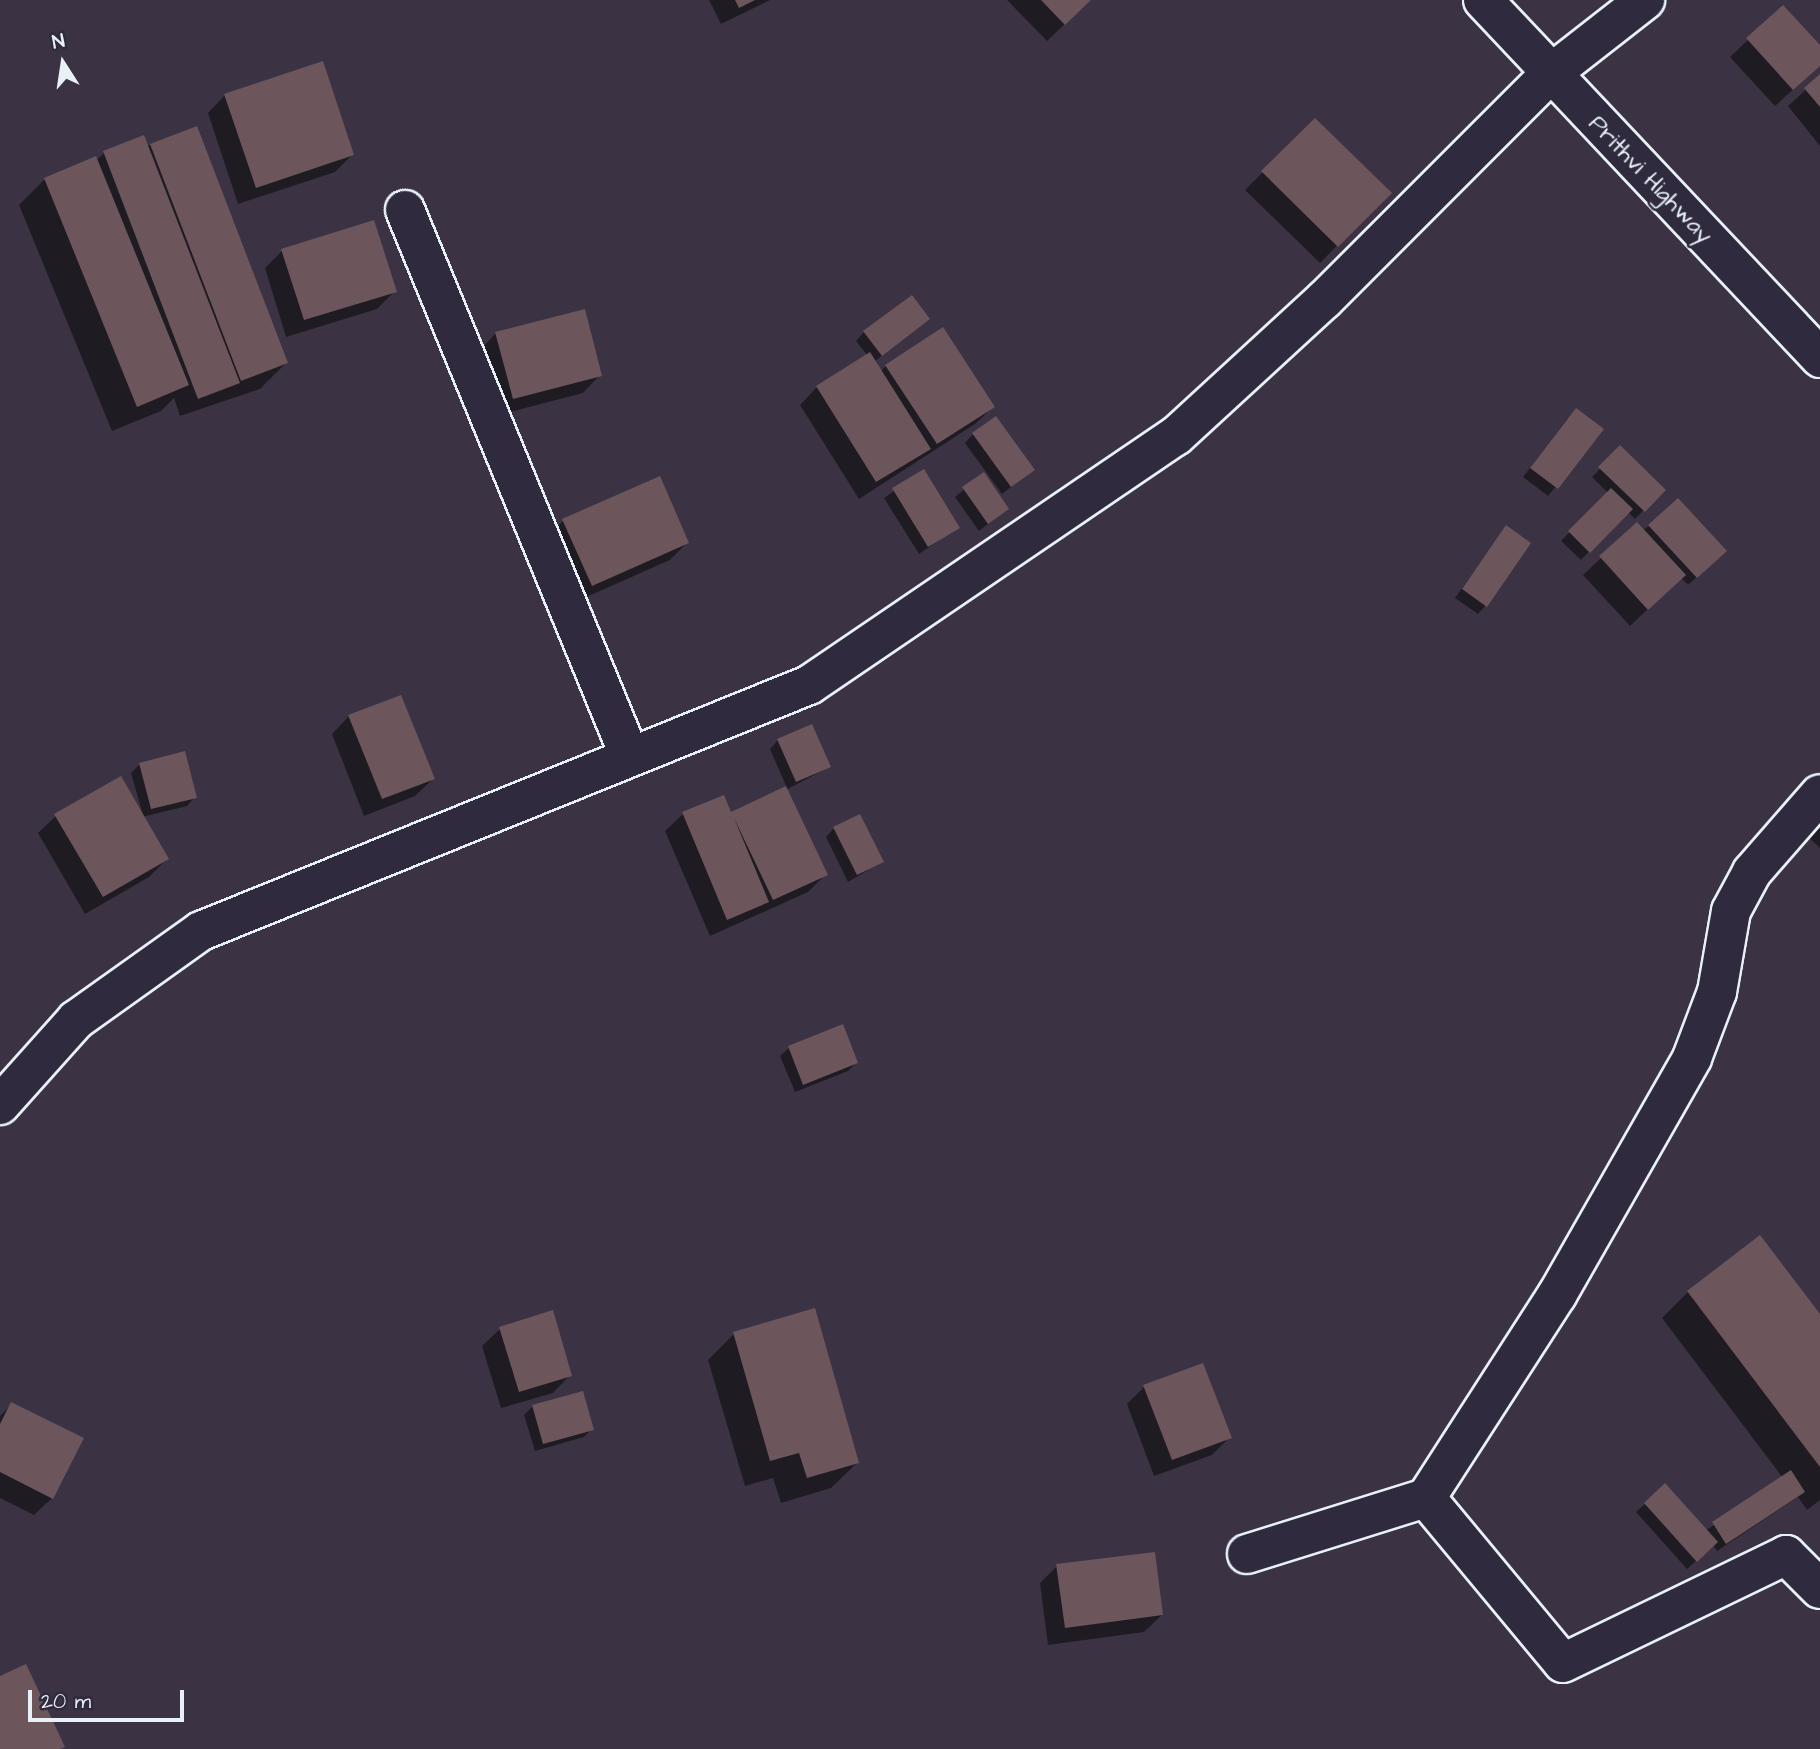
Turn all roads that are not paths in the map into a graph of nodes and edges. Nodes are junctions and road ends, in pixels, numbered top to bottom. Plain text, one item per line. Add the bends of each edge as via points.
1 (1483, 0) edge
2 (1645, 0) edge
3 (1549, 75) junction
4 (405, 210) dead end
5 (1820, 358) edge
6 (630, 757) junction
7 (1820, 794) edge
8 (0, 1105) edge
9 (1426, 1498) junction
10 (1247, 1554) dead end
11 (1820, 1589) edge

1 - 3 main road, Prithvi Highway
2 - 3 main road
3 - 5 main road, Prithvi Highway
3 - 6 main road via 1324,300 1176,436 809,685
4 - 6 main road
6 - 8 main road via 201,931 76,1020
7 - 9 main road via 1752,872 1731,911 1717,992 1692,1058 1557,1295
9 - 10 main road
9 - 11 main road via 1563,1663 1786,1555

